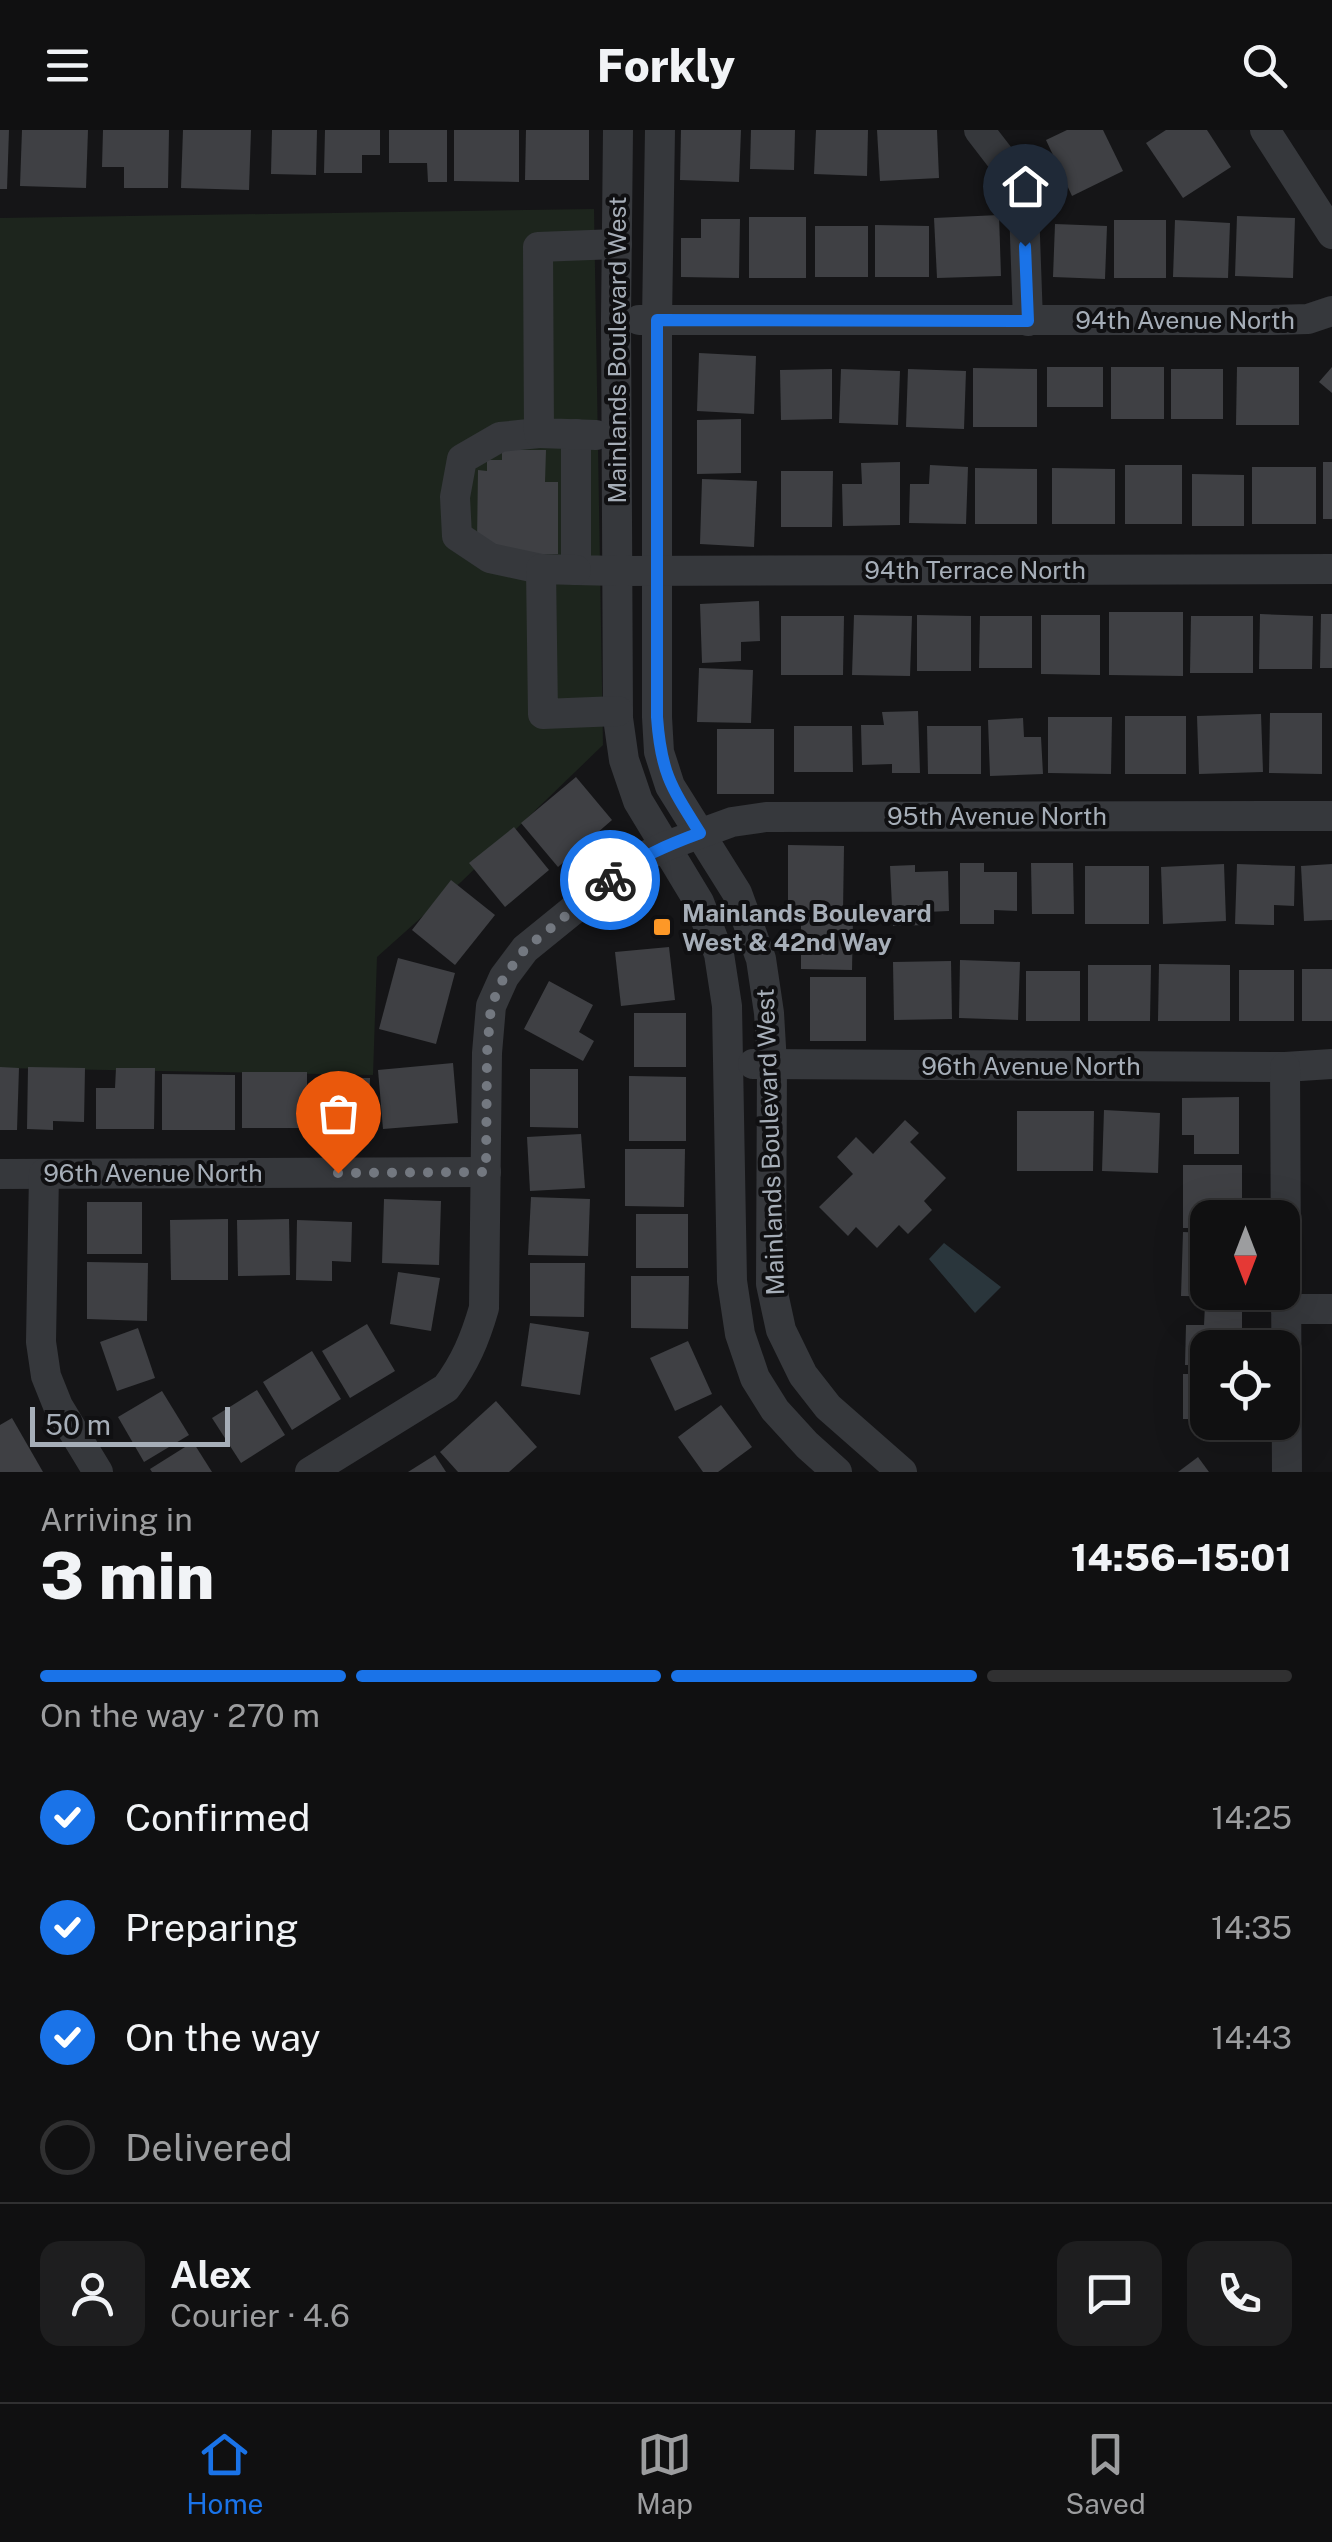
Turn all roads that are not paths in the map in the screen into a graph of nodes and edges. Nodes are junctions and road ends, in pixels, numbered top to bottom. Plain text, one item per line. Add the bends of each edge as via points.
1 (618, 130) edge
2 (660, 130) edge
3 (979, 130) edge
4 (1265, 130) edge
5 (1332, 234) edge
6 (617, 244) junction
7 (1332, 311) edge
8 (616, 320) junction
9 (657, 320) junction
10 (1028, 321) junction
11 (540, 433) junction
12 (576, 434) junction
13 (617, 436) junction
14 (540, 569) junction
15 (1332, 569) edge
16 (576, 570) junction
17 (618, 571) junction
18 (658, 571) junction
19 (618, 712) junction
20 (1332, 816) edge
21 (700, 833) junction
22 (666, 846) junction
23 (730, 1064) junction
24 (772, 1064) junction
25 (1332, 1064) edge
26 (1285, 1067) junction
27 (486, 1172) junction
28 (0, 1174) edge
29 (44, 1174) junction
30 (1286, 1200) edge
31 (1300, 1309) edge
32 (1286, 1310) edge
33 (1332, 1310) edge
34 (98, 1472) edge
35 (310, 1472) edge
36 (838, 1472) edge
37 (902, 1472) edge
38 (1286, 1472) edge

1 - 6 street, Mainlands Boulevard West
2 - 9 street, Mainlands Boulevard West
3 - 10 street via 1018,182
4 - 5 street
6 - 8 street, Mainlands Boulevard West
6 - 11 street via 538,247
7 - 10 street, 94th Avenue North via 1308,320
8 - 9 street, 94th Avenue North
8 - 13 street, Mainlands Boulevard West
9 - 10 street, 94th Avenue North
9 - 18 street, Mainlands Boulevard West
11 - 12 street
11 - 14 street, 94th Terrace North via 500,436 462,458 454,497 457,536 490,558
12 - 13 street
12 - 16 street
13 - 17 street, Mainlands Boulevard West
14 - 16 street, 94th Terrace North
14 - 19 street via 542,714
15 - 18 street, 94th Terrace North
16 - 17 street, 94th Terrace North
17 - 18 street, 94th Terrace North
17 - 19 street, Mainlands Boulevard West
18 - 21 street, Mainlands Boulevard West via 659,752 670,786
19 - 22 street, Mainlands Boulevard West via 638,801
20 - 21 street, 95th Avenue North via 766,816
21 - 22 street, 95th Avenue North
21 - 24 street, Mainlands Boulevard West via 736,894 761,959
22 - 23 street, Mainlands Boulevard West via 699,902 718,954
22 - 27 street, 95th Avenue North via 616,875 525,949 504,977 491,1006
23 - 24 street, 96th Avenue North
23 - 36 street, Mainlands Boulevard West via 732,1280 740,1334 775,1410
24 - 26 street, 96th Avenue North
24 - 37 street, Mainlands Boulevard West via 771,1284 781,1330 828,1407
25 - 26 street, 96th Avenue North
26 - 30 street
27 - 29 street, 96th Avenue North
27 - 35 street, 95th Avenue North via 484,1308 462,1368 411,1412
28 - 29 street, 96th Avenue North
29 - 34 street via 46,1376
31 - 33 street
32 - 38 street

